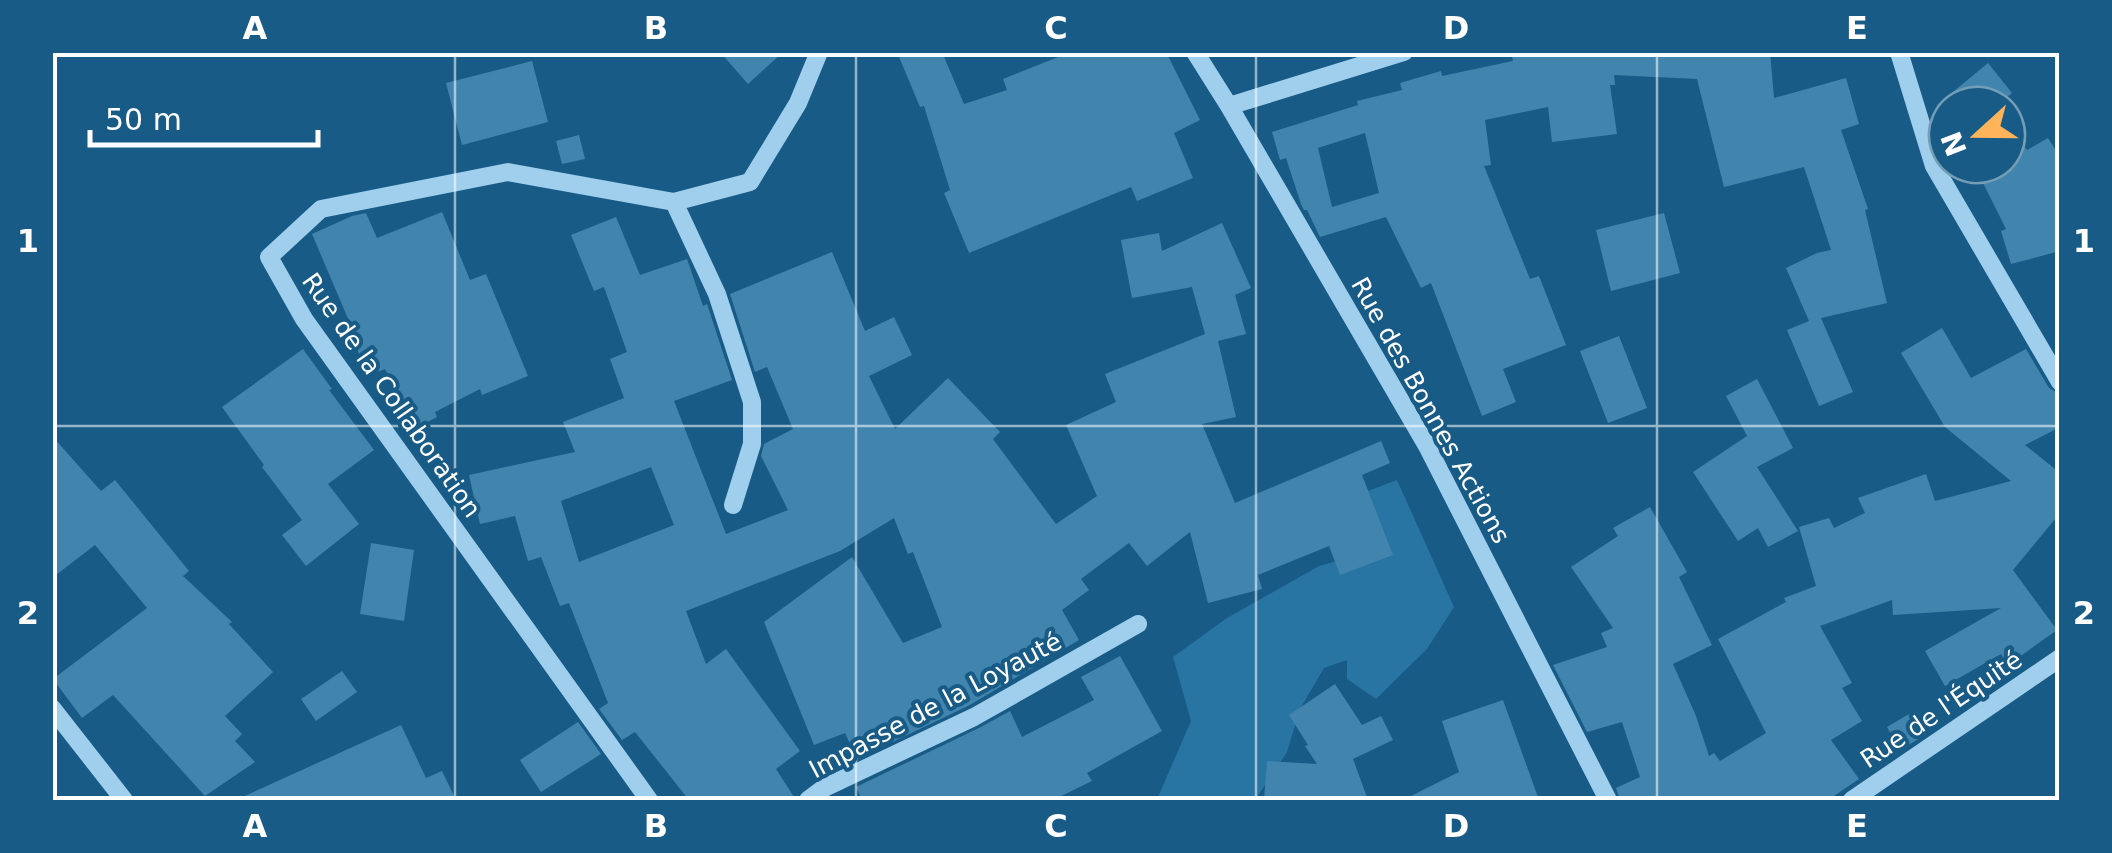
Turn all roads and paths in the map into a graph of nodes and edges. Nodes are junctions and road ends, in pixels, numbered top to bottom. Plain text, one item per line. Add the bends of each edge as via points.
1 (819, 52) edge
2 (1195, 52) edge
3 (1404, 52) edge
4 (1899, 52) edge
5 (1229, 106) junction
6 (674, 202) junction
7 (2060, 382) edge
8 (733, 505) dead end
9 (1138, 624) dead end
10 (2060, 658) edge
11 (52, 708) edge
12 (124, 800) edge
13 (649, 800) edge
14 (808, 800) edge
15 (1608, 800) edge
16 (1852, 800) edge

1 - 6 street, Rue de la Collaboration via 798,103 750,182
2 - 5 street, Rue des Bonnes Actions
3 - 5 street
4 - 7 street via 1934,166
5 - 15 street, Rue des Bonnes Actions via 1427,446
6 - 8 street via 717,294 752,402 752,444
6 - 13 street, Rue de la Collaboration via 508,172 321,208 268,256 304,318
9 - 14 street, Impasse de la Loyauté
10 - 16 street, Rue de l'Équité
11 - 12 street

